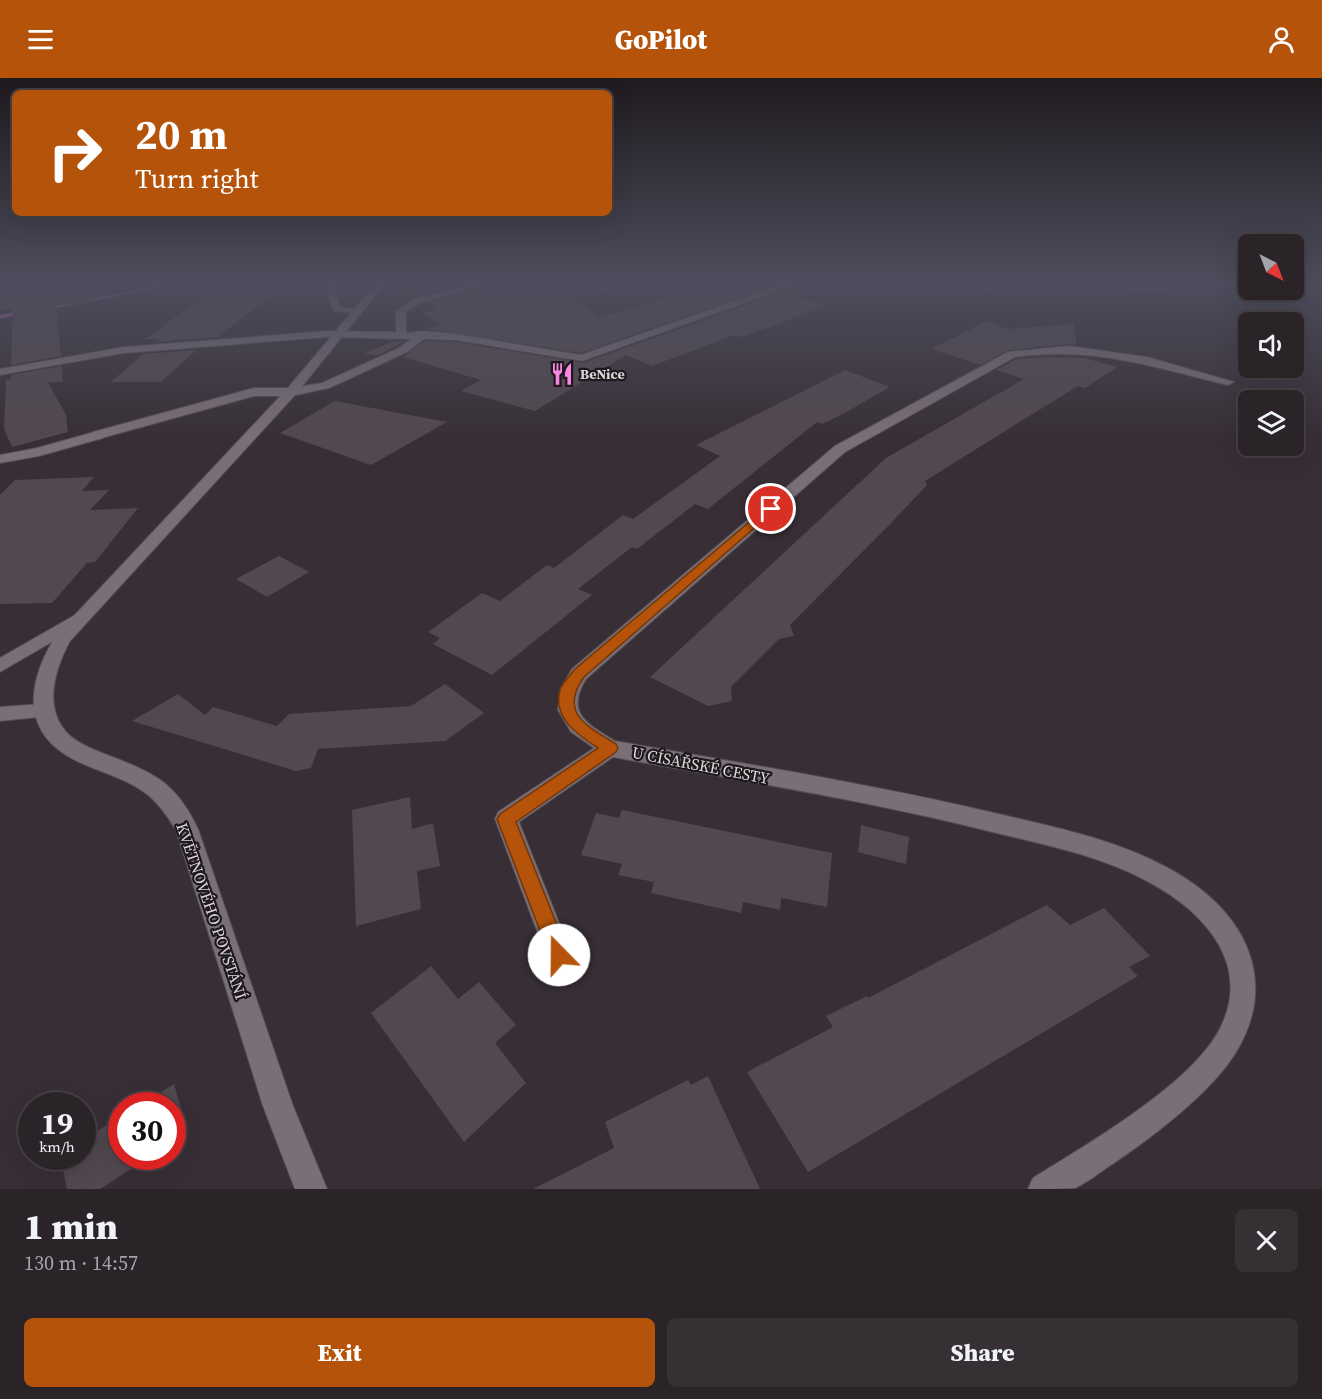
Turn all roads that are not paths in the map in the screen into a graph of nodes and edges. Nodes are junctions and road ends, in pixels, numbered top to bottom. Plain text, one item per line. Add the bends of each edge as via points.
1 (654, 333) edge
2 (341, 334) junction
3 (401, 334) joint
4 (424, 334) junction
5 (0, 372) edge
6 (1228, 382) dead end
7 (291, 392) junction
8 (0, 459) edge
9 (82, 617) junction
10 (0, 666) edge
11 (42, 711) junction
12 (0, 714) edge
13 (610, 748) junction
14 (559, 955) dead end
15 (311, 1189) edge
16 (1044, 1189) edge

1 - 4 street via 582,358
2 - 3 street
2 - 5 street via 124,350
2 - 7 street
3 - 4 street
4 - 7 street via 403,350 336,383
6 - 13 street, U CÍSAŘSKÉ CESTY via 1116,353 1043,348 1012,354 840,449 579,674 568,689 567,711 579,729
7 - 8 street via 254,392
7 - 9 street
9 - 10 street
9 - 11 street via 50,660 44,676
11 - 12 street
11 - 15 street, KVĚTNOVÉHO POVSTÁNÍ via 71,748 128,772 156,789 178,813 187,829 278,1106
13 - 14 street via 506,819
13 - 16 street, U CÍSAŘSKÉ CESTY via 950,812 1100,849 1158,874 1206,907 1233,938 1244,969 1243,1002 1225,1048 1153,1119

